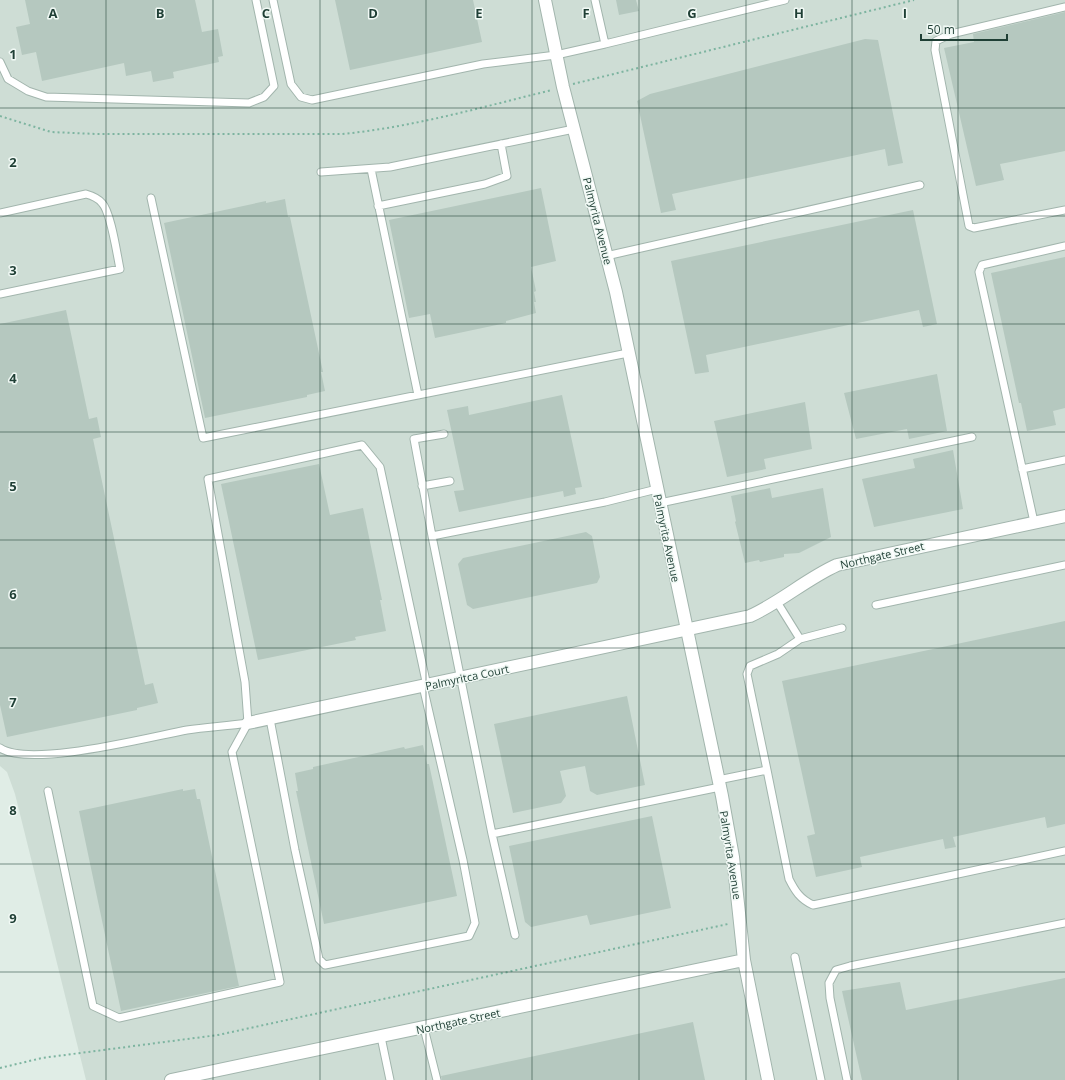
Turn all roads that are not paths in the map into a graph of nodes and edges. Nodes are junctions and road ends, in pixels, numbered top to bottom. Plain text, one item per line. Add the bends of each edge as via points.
1 (256, 0) edge
2 (273, 0) edge
3 (545, 0) edge
4 (595, 0) edge
5 (785, 0) edge
6 (1065, 7) edge
7 (605, 44) junction
8 (556, 55) junction
9 (0, 62) edge
10 (574, 129) junction
11 (501, 144) junction
12 (370, 169) junction
13 (321, 172) dead end
14 (920, 185) dead end
15 (151, 198) dead end
16 (378, 206) junction
17 (1065, 210) edge
18 (0, 214) edge
19 (1065, 246) edge
20 (606, 256) junction
21 (0, 294) edge
22 (628, 353) junction
23 (418, 395) junction
24 (444, 434) dead end
25 (972, 437) dead end
26 (1065, 460) edge
27 (1022, 469) junction
28 (450, 481) dead end
29 (422, 486) junction
30 (657, 489) junction
31 (660, 502) junction
32 (1065, 516) edge
33 (1034, 522) junction
34 (432, 536) junction
35 (1065, 565) edge
36 (777, 602) junction
37 (876, 605) dead end
38 (842, 628) dead end
39 (687, 631) junction
40 (800, 639) junction
41 (460, 679) junction
42 (425, 686) junction
43 (270, 719) junction
44 (248, 723) junction
45 (0, 748) edge
46 (766, 770) junction
47 (719, 783) junction
48 (48, 792) dead end
49 (492, 834) junction
50 (1065, 852) edge
51 (1065, 923) edge
52 (515, 935) dead end
53 (796, 957) dead end
54 (744, 960) junction
55 (424, 1028) junction
56 (381, 1037) junction
57 (171, 1080) edge
58 (390, 1080) edge
59 (437, 1080) edge
60 (768, 1080) edge
61 (821, 1080) edge
62 (847, 1080) edge

1 - 9 lane via 274,86 264,97 249,102 46,97 28,91 8,78
2 - 8 lane via 291,84 301,97 312,100 483,64
3 - 8 street, Palmyrita Avenue
4 - 7 lane
5 - 7 lane
6 - 17 lane via 950,34 936,41 935,50 969,226 974,228
7 - 8 lane
8 - 10 street, Palmyrita Avenue
10 - 11 lane
10 - 20 street, Palmyrita Avenue
11 - 12 lane
11 - 16 lane via 507,176 484,184
12 - 13 lane
12 - 16 lane
14 - 20 lane
15 - 23 lane via 203,438
16 - 23 lane
18 - 21 lane via 86,194 93,196 104,204 120,269
19 - 27 lane via 982,264 979,272
20 - 22 street, Palmyrita Avenue
22 - 23 lane
22 - 30 street, Palmyrita Avenue
24 - 29 lane via 414,439
25 - 31 lane
26 - 27 lane
27 - 33 lane
28 - 29 lane
29 - 34 lane
30 - 31 street, Palmyrita Avenue
30 - 34 lane via 605,502
31 - 39 street, Palmyrita Avenue
32 - 33 street, Northgate Street
33 - 36 street, Northgate Street via 837,565 818,574
34 - 41 lane
35 - 37 lane
36 - 39 street, Northgate Street via 750,616
36 - 40 lane
38 - 40 lane
39 - 41 street, Palmyritca Court
39 - 47 street, Palmyrita Avenue
40 - 46 lane via 778,654 750,666 747,674
41 - 42 street, Palmyritca Court
41 - 49 lane
42 - 43 street, Palmyritca Court
42 - 43 lane via 476,923 469,936 462,938 325,965 319,959
42 - 44 lane via 380,467 362,445 208,479 235,617 245,682
43 - 44 street, Palmyritca Court
44 - 45 lane via 188,730 85,751 12,754
44 - 48 lane via 232,752 280,982 119,1018 93,1006
46 - 47 lane
46 - 50 lane via 789,879 797,895 813,905
47 - 49 lane
47 - 54 street, Palmyrita Avenue via 733,857
49 - 52 lane
51 - 62 lane via 836,970 829,983 830,998
53 - 61 lane
54 - 55 street, Northgate Street
54 - 60 street, Palmyrita Avenue
55 - 56 street, Northgate Street
55 - 59 lane
56 - 57 street, Northgate Street
56 - 58 lane

